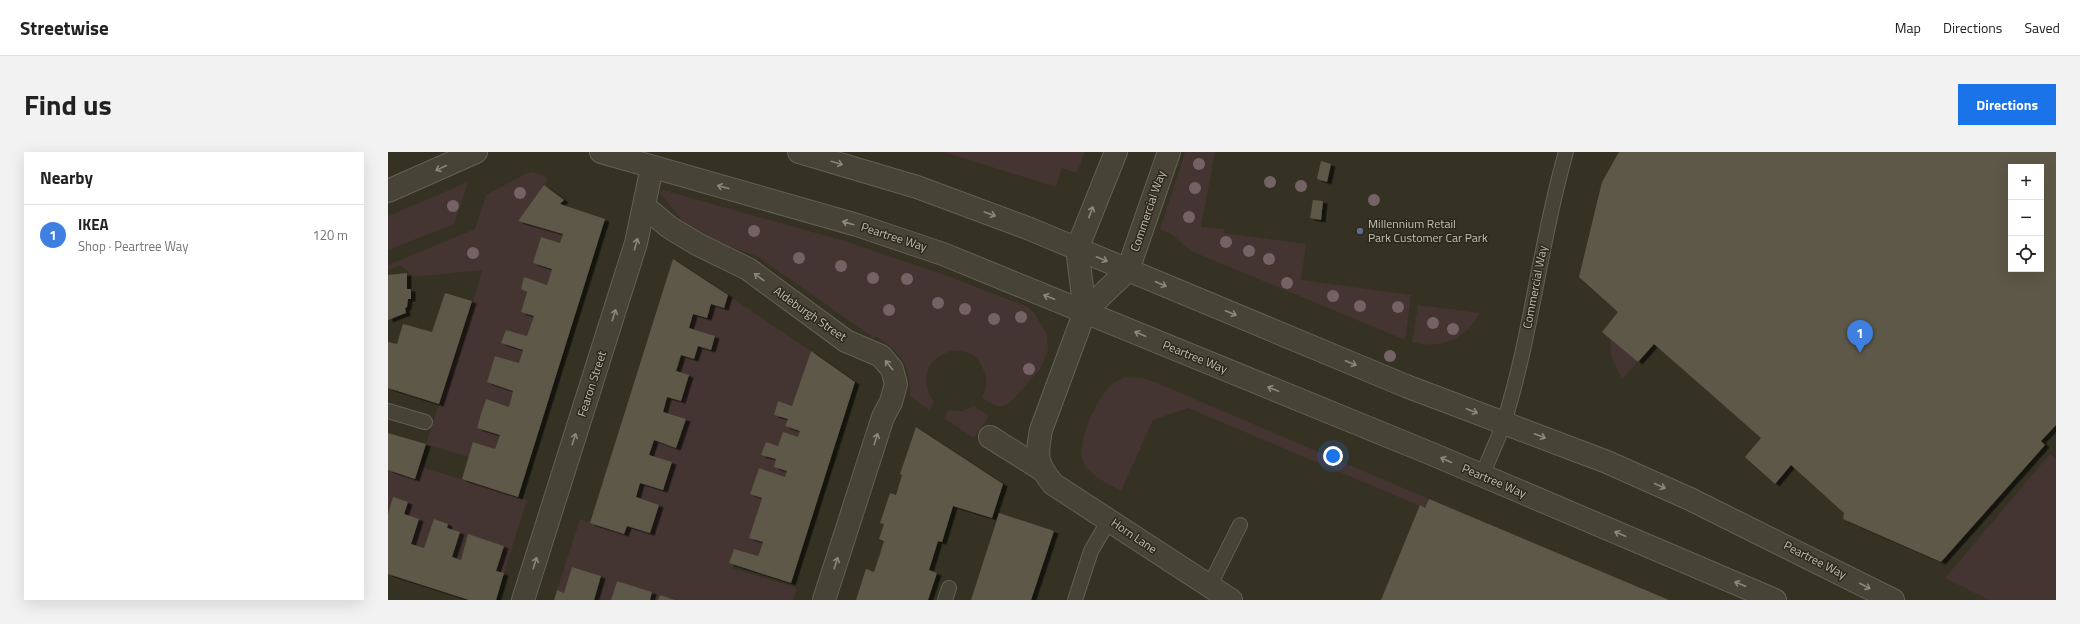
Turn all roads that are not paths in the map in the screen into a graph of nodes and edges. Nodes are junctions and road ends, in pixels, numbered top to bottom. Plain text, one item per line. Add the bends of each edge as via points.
1 (476, 152) edge
2 (601, 152) edge
3 (799, 152) edge
4 (1116, 152) edge
5 (1169, 152) edge
6 (1566, 152) edge
7 (652, 167) junction
8 (388, 190) edge
9 (644, 206) junction
10 (1077, 248) junction
11 (1128, 270) junction
12 (1085, 311) junction
13 (388, 411) edge
14 (425, 422) dead end
15 (1504, 423) junction
16 (990, 437) dead end
17 (1041, 469) junction
18 (1482, 476) junction
19 (1109, 520) junction
20 (1240, 525) dead end
21 (1210, 587) junction
22 (523, 600) edge
23 (824, 600) edge
24 (1075, 600) edge
25 (1231, 600) edge
26 (1775, 600) edge
27 (1893, 600) edge

1 -> 8 street
2 - 7 street, Peartree Way
3 -> 10 street, Peartree Way via 917,187
10 -> 4 street
5 - 11 street, Commercial Way
6 - 15 lane, Commercial Way via 1522,355
7 - 9 street, Fearon Street
12 -> 7 street, Peartree Way via 943,254 864,227
22 -> 9 street, Fearon Street via 636,243
23 -> 9 street, Aldeburgh Street via 883,417 892,402 896,384 892,369 880,356 846,341 748,269 697,244 669,227
10 -> 11 street, Peartree Way
10 - 12 street
11 - 12 street
11 -> 15 street, Peartree Way via 1406,386
12 - 17 street via 1041,430 1038,449
18 -> 12 street, Peartree Way
13 - 14 lane
15 - 18 lane, Commercial Way
15 -> 27 street, Peartree Way via 1607,462 1690,499
16 - 17 street, Horn Lane
17 - 19 street, Horn Lane via 1053,484
26 -> 18 street, Peartree Way
19 - 21 street, Horn Lane
19 - 24 lane via 1090,550
20 - 21 lane
21 - 25 street, Horn Lane

